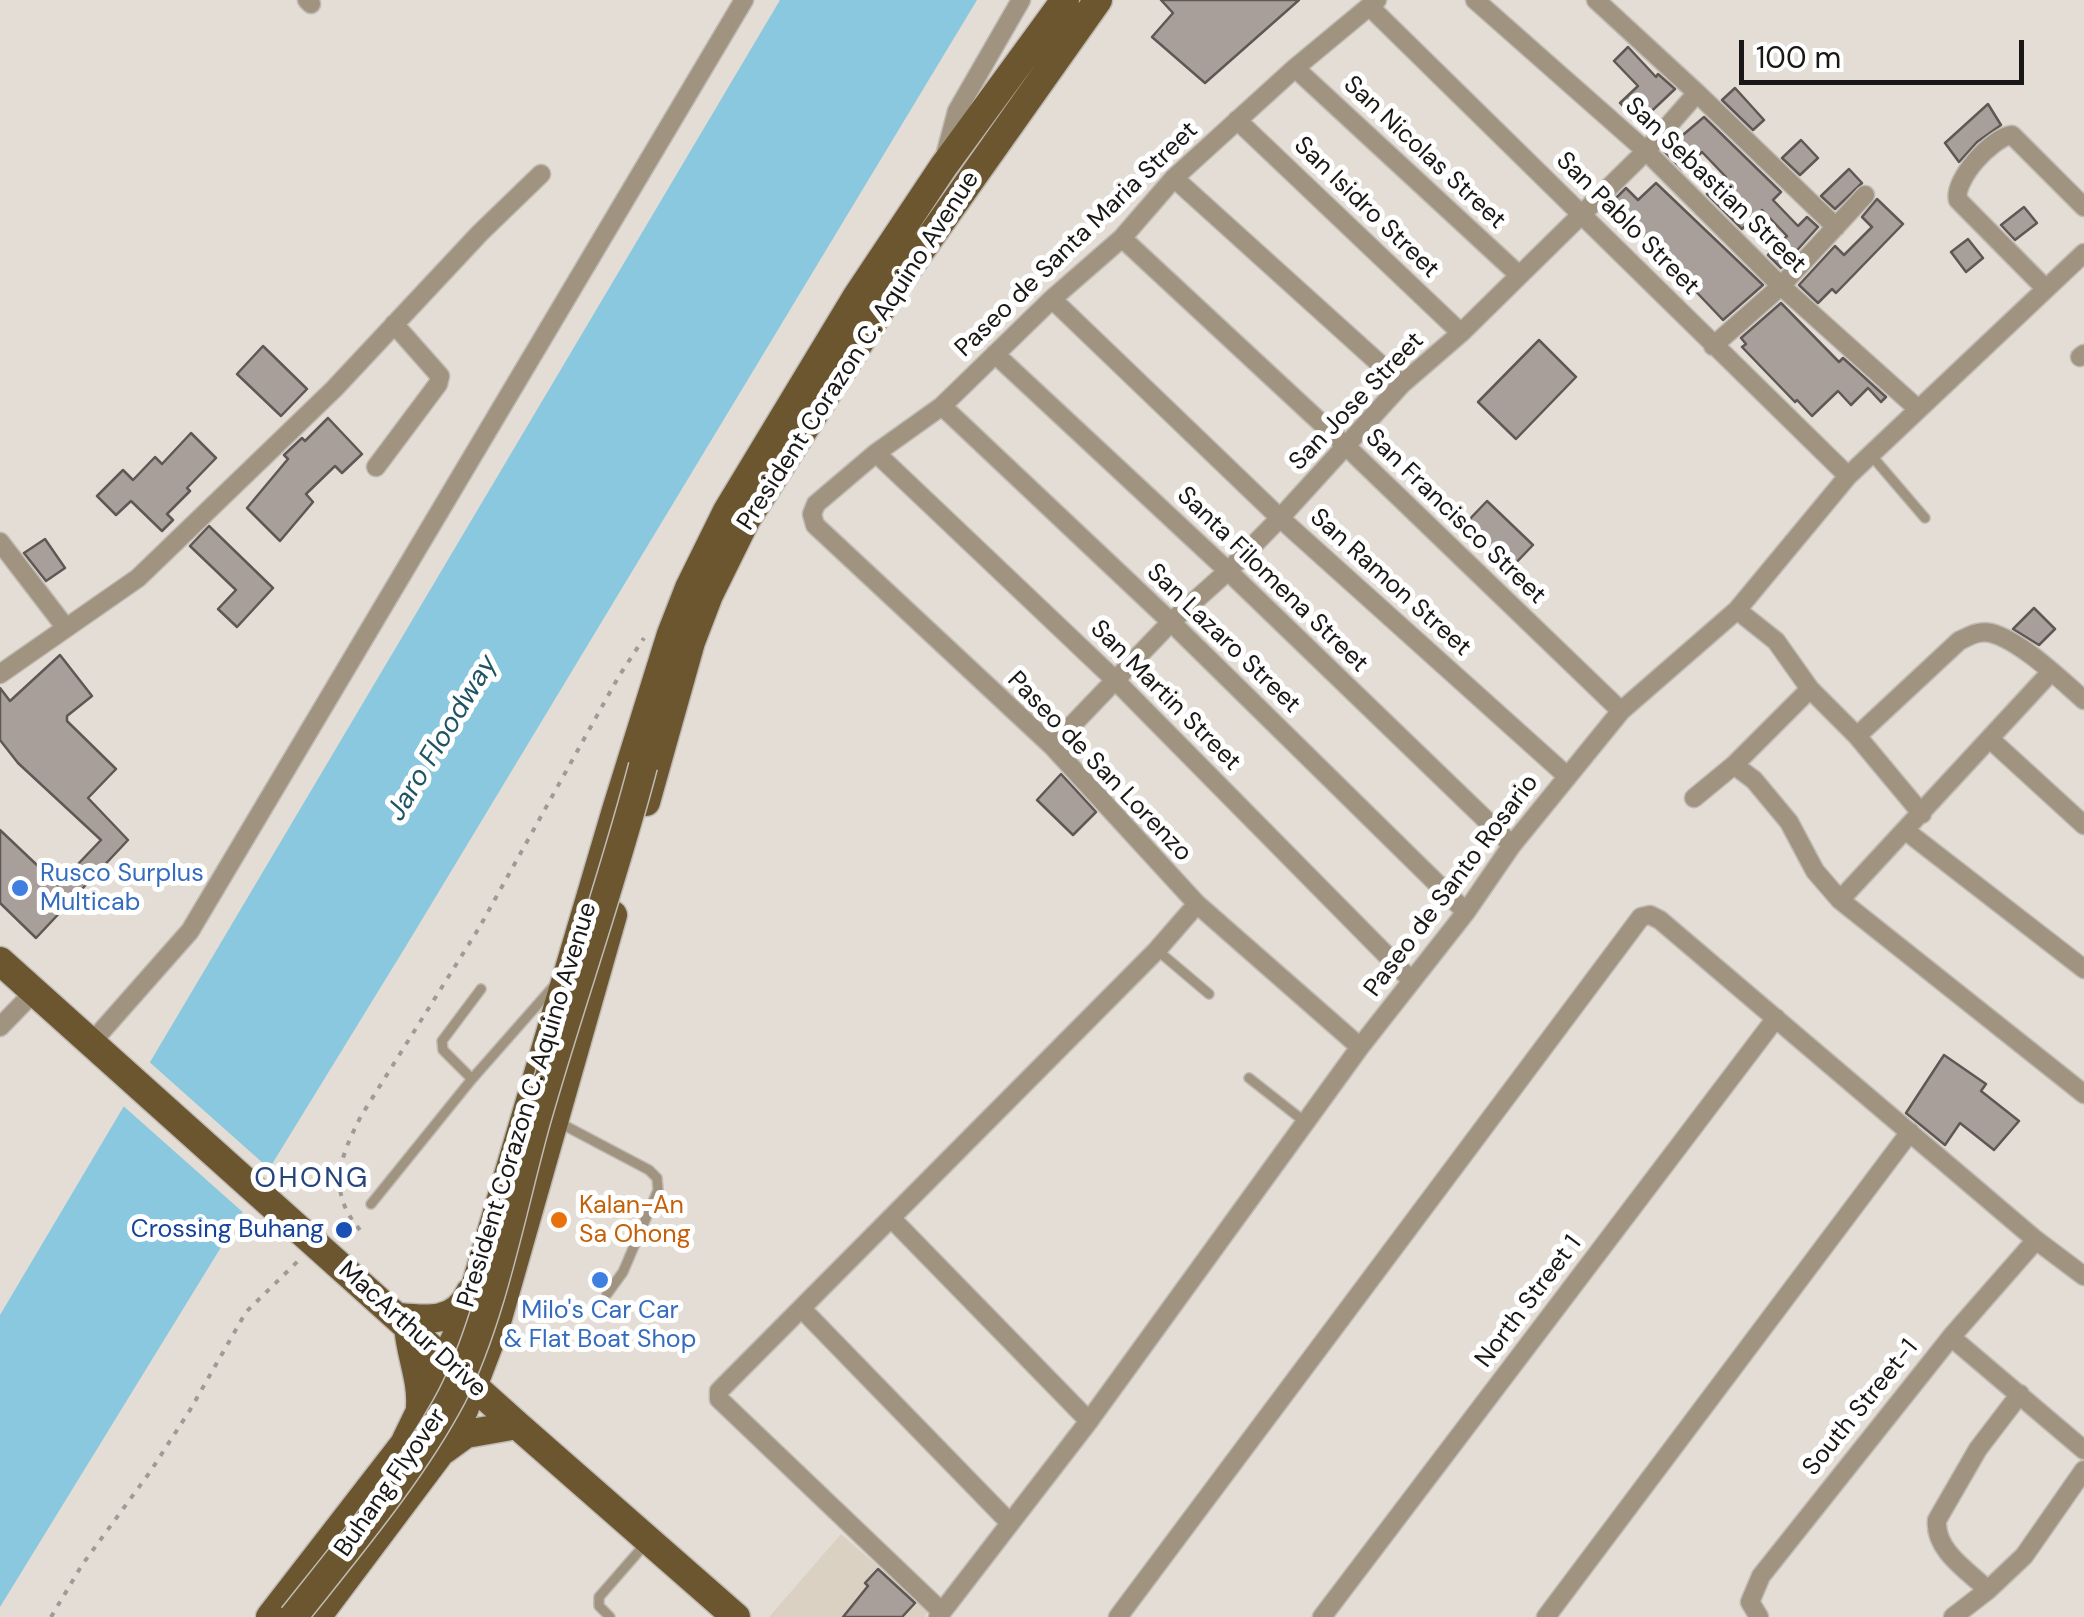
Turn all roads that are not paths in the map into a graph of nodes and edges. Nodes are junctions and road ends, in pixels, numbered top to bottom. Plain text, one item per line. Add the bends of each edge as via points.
1 (744, 0) edge
2 (1021, 0) edge
3 (1064, 0) edge
4 (1475, 0) edge
5 (1596, 0) edge
6 (1089, 1) edge
7 (1374, 4) edge
8 (1043, 56) junction
9 (1296, 68) junction
10 (1697, 92) junction
11 (1237, 120) junction
12 (1646, 151) junction
13 (942, 166) junction
14 (541, 174) dead end
15 (1174, 178) junction
16 (1865, 195) dead end
17 (2084, 207) edge
18 (1582, 213) junction
19 (929, 214) junction
20 (1836, 227) junction
21 (1122, 238) junction
22 (2084, 252) edge
23 (1519, 275) junction
24 (1781, 286) junction
25 (2046, 289) junction
26 (1052, 299) junction
27 (394, 324) junction
28 (1460, 334) junction
29 (1713, 346) junction
30 (995, 354) junction
31 (1402, 384) junction
32 (942, 406) junction
33 (1918, 409) junction
34 (1346, 447) junction
35 (876, 453) junction
36 (1870, 454) junction
37 (376, 467) dead end
38 (1848, 476) junction
39 (812, 514) joint
40 (1280, 518) junction
41 (1925, 518) dead end
42 (0, 542) edge
43 (1228, 570) junction
44 (1737, 610) junction
45 (1171, 622) junction
46 (66, 628) junction
47 (2050, 672) junction
48 (0, 674) edge
49 (1114, 678) junction
50 (1810, 688) junction
51 (2084, 700) edge
52 (1621, 711) junction
53 (656, 724) junction
54 (1858, 736) junction
55 (1991, 740) junction
56 (1052, 746) junction
57 (1734, 765) junction
58 (643, 766) joint
59 (1568, 776) junction
60 (1694, 798) dead end
61 (1922, 814) junction
62 (2084, 825) edge
63 (1906, 831) junction
64 (1512, 846) junction
65 (1840, 900) junction
66 (1198, 904) junction
67 (1466, 912) junction
68 (1157, 950) junction
69 (0, 961) edge
70 (569, 969) junction
71 (2084, 970) edge
72 (1412, 982) junction
73 (481, 989) dead end
74 (34, 992) junction
75 (1209, 994) dead end
76 (1776, 1018) junction
77 (0, 1027) edge
78 (96, 1046) junction
79 (1360, 1047) junction
80 (1249, 1078) dead end
81 (472, 1079) junction
82 (2082, 1088) edge
83 (555, 1120) junction
84 (1305, 1122) junction
85 (1910, 1132) junction
86 (370, 1204) dead end
87 (892, 1219) junction
88 (2036, 1240) junction
89 (2084, 1276) edge
90 (475, 1282) junction
91 (607, 1294) dead end
92 (802, 1309) junction
93 (404, 1321) junction
94 (496, 1329) junction
95 (1950, 1337) junction
96 (445, 1358) junction
97 (475, 1386) junction
98 (2020, 1394) junction
99 (420, 1416) junction
100 (1090, 1421) junction
101 (516, 1425) junction
102 (2084, 1450) edge
103 (440, 1454) junction
104 (2084, 1470) edge
105 (1010, 1522) junction
106 (649, 1540) junction
107 (1988, 1590) junction
108 (721, 1612) edge
109 (940, 1614) edge
110 (270, 1617) edge
111 (293, 1617) edge
112 (317, 1617) edge
113 (610, 1617) edge
114 (1118, 1617) edge
115 (1322, 1617) edge
116 (1546, 1617) edge
117 (1759, 1617) edge
118 (1953, 1617) edge

1 - 78 street via 190,930
2 - 13 street via 957,111
3 - 8 main road, President Corazon C. Aquino Avenue
4 - 12 street, San Sebastian Street
5 - 10 street
6 - 8 main road, President Corazon C. Aquino Avenue
7 - 9 street, Paseo de Santa Maria Street
7 - 18 street, San Pablo Street
8 - 13 main road, President Corazon C. Aquino Avenue
8 - 19 main road, President Corazon C. Aquino Avenue
9 - 11 street, Paseo de Santa Maria Street
9 - 23 street, San Nicolas Street
10 - 12 street, San Jose Street
10 - 20 street
11 - 15 street, Paseo de Santa Maria Street
11 - 28 street, San Isidro Street
12 - 18 street, San Jose Street
12 - 24 street, San Sebastian Street
13 - 19 main road, President Corazon C. Aquino Avenue
14 - 27 street
15 - 21 street, Paseo de Santa Maria Street
15 - 31 street
16 - 20 street
17 - 25 street via 2012,135 1998,138 1959,182 1958,200
18 - 23 street, San Jose Street
18 - 29 street, San Pablo Street
19 - 53 main road, President Corazon C. Aquino Avenue via 857,296 727,511 688,588
20 - 24 street
21 - 26 street, Paseo de Santa Maria Street
21 - 34 street, San Francisco Street
22 - 25 street, Paseo de Santo Rosario
23 - 28 street, San Jose Street
24 - 29 street
24 - 33 street, San Sebastian Street
25 - 33 street, Paseo de Santo Rosario
26 - 30 street, Paseo de Santa Maria Street
26 - 40 street, San Ramon Street
27 - 37 street via 440,376
27 - 46 street via 138,578
28 - 31 street, San Jose Street
29 - 38 street, San Pablo Street
30 - 32 street, Paseo de Santa Maria Street
30 - 43 street, Santa Filomena Street
31 - 34 street, San Jose Street
32 - 35 street, Paseo de Santa Maria Street
32 - 45 street, San Lazaro Street
33 - 36 street, Paseo de Santo Rosario
34 - 40 street, San Jose Street
34 - 52 street, San Francisco Street
35 - 39 street, Paseo de Santa Maria Street
35 - 49 street, San Martin Street
36 - 38 street, Paseo de Santo Rosario
36 - 41 lane
38 - 44 street, Paseo de Santo Rosario
39 - 56 street, Paseo de San Lorenzo via 855,564
40 - 43 street, San Jose Street
40 - 59 street, San Ramon Street
42 - 46 street
43 - 45 street, San Jose Street
43 - 64 street, Santa Filomena Street
44 - 50 street via 1776,641
44 - 52 street, Paseo de Santo Rosario
45 - 49 street, San Jose Street
45 - 67 street, San Lazaro Street
46 - 48 street
47 - 51 street
47 - 54 street via 2022,648 1977,632
47 - 55 street
49 - 56 street, San Jose Street
49 - 72 street, San Martin Street
50 - 54 street
50 - 57 street
52 - 59 street, Paseo de Santo Rosario
53 - 58 main road, President Corazon C. Aquino Avenue
53 - 70 main road, President Corazon C. Aquino Avenue
53 - 83 main road, President Corazon C. Aquino Avenue
54 - 61 street
55 - 61 street
55 - 62 street
56 - 66 street, Paseo de San Lorenzo
57 - 60 street
57 - 65 street via 1789,822 1814,872
58 - 111 main road, Buhang Flyover, bridge via 482,1316 454,1391 432,1434
59 - 64 street, Paseo de Santo Rosario
61 - 63 street
63 - 65 street
63 - 71 street
64 - 67 street, Paseo de Santo Rosario
65 - 82 street
66 - 68 street
66 - 79 street, Paseo de San Lorenzo
67 - 72 street, Paseo de Santo Rosario
68 - 75 lane
68 - 87 street
69 - 74 main road, MacArthur Drive
70 - 81 lane
70 - 90 main road, President Corazon C. Aquino Avenue
72 - 79 street, Paseo de Santo Rosario
73 - 81 lane via 442,1041
74 - 77 street
74 - 78 main road, MacArthur Drive
76 - 85 street
76 - 114 street via 1660,920 1640,917
76 - 115 street, North Street 1
78 - 93 main road, MacArthur Drive
79 - 84 street, Paseo de Santo Rosario
80 - 84 lane
81 - 86 lane
83 - 91 lane via 657,1178 629,1258
83 - 94 main road, President Corazon C. Aquino Avenue
84 - 100 street, Paseo de Santo Rosario
85 - 88 street
85 - 116 street
87 - 92 street
87 - 100 street
88 - 89 street
88 - 95 street, South Street-1
90 - 93 main road via 464,1305 450,1314
90 - 96 main road, President Corazon C. Aquino Avenue
92 - 105 street
92 - 109 street via 724,1384 719,1400
93 - 96 main road, MacArthur Drive
93 - 99 main road via 422,1388
94 - 97 main road, President Corazon C. Aquino Avenue
94 - 101 main road via 497,1370
95 - 98 street
95 - 117 street, South Street-1 via 1761,1576 1750,1602
96 - 97 main road, MacArthur Drive
96 - 99 main road, President Corazon C. Aquino Avenue
97 - 101 main road, MacArthur Drive
97 - 103 main road, President Corazon C. Aquino Avenue
98 - 102 street
98 - 107 street via 1937,1520 1942,1545
99 - 110 main road, President Corazon C. Aquino Avenue
100 - 105 street, Paseo de Santo Rosario
101 - 103 main road via 466,1434
101 - 106 main road, MacArthur Drive
103 - 112 main road, President Corazon C. Aquino Avenue
104 - 107 street via 2034,1544
105 - 109 street, Paseo de Santo Rosario
106 - 108 main road, MacArthur Drive
106 - 113 lane via 599,1597 598,1606
107 - 118 street

